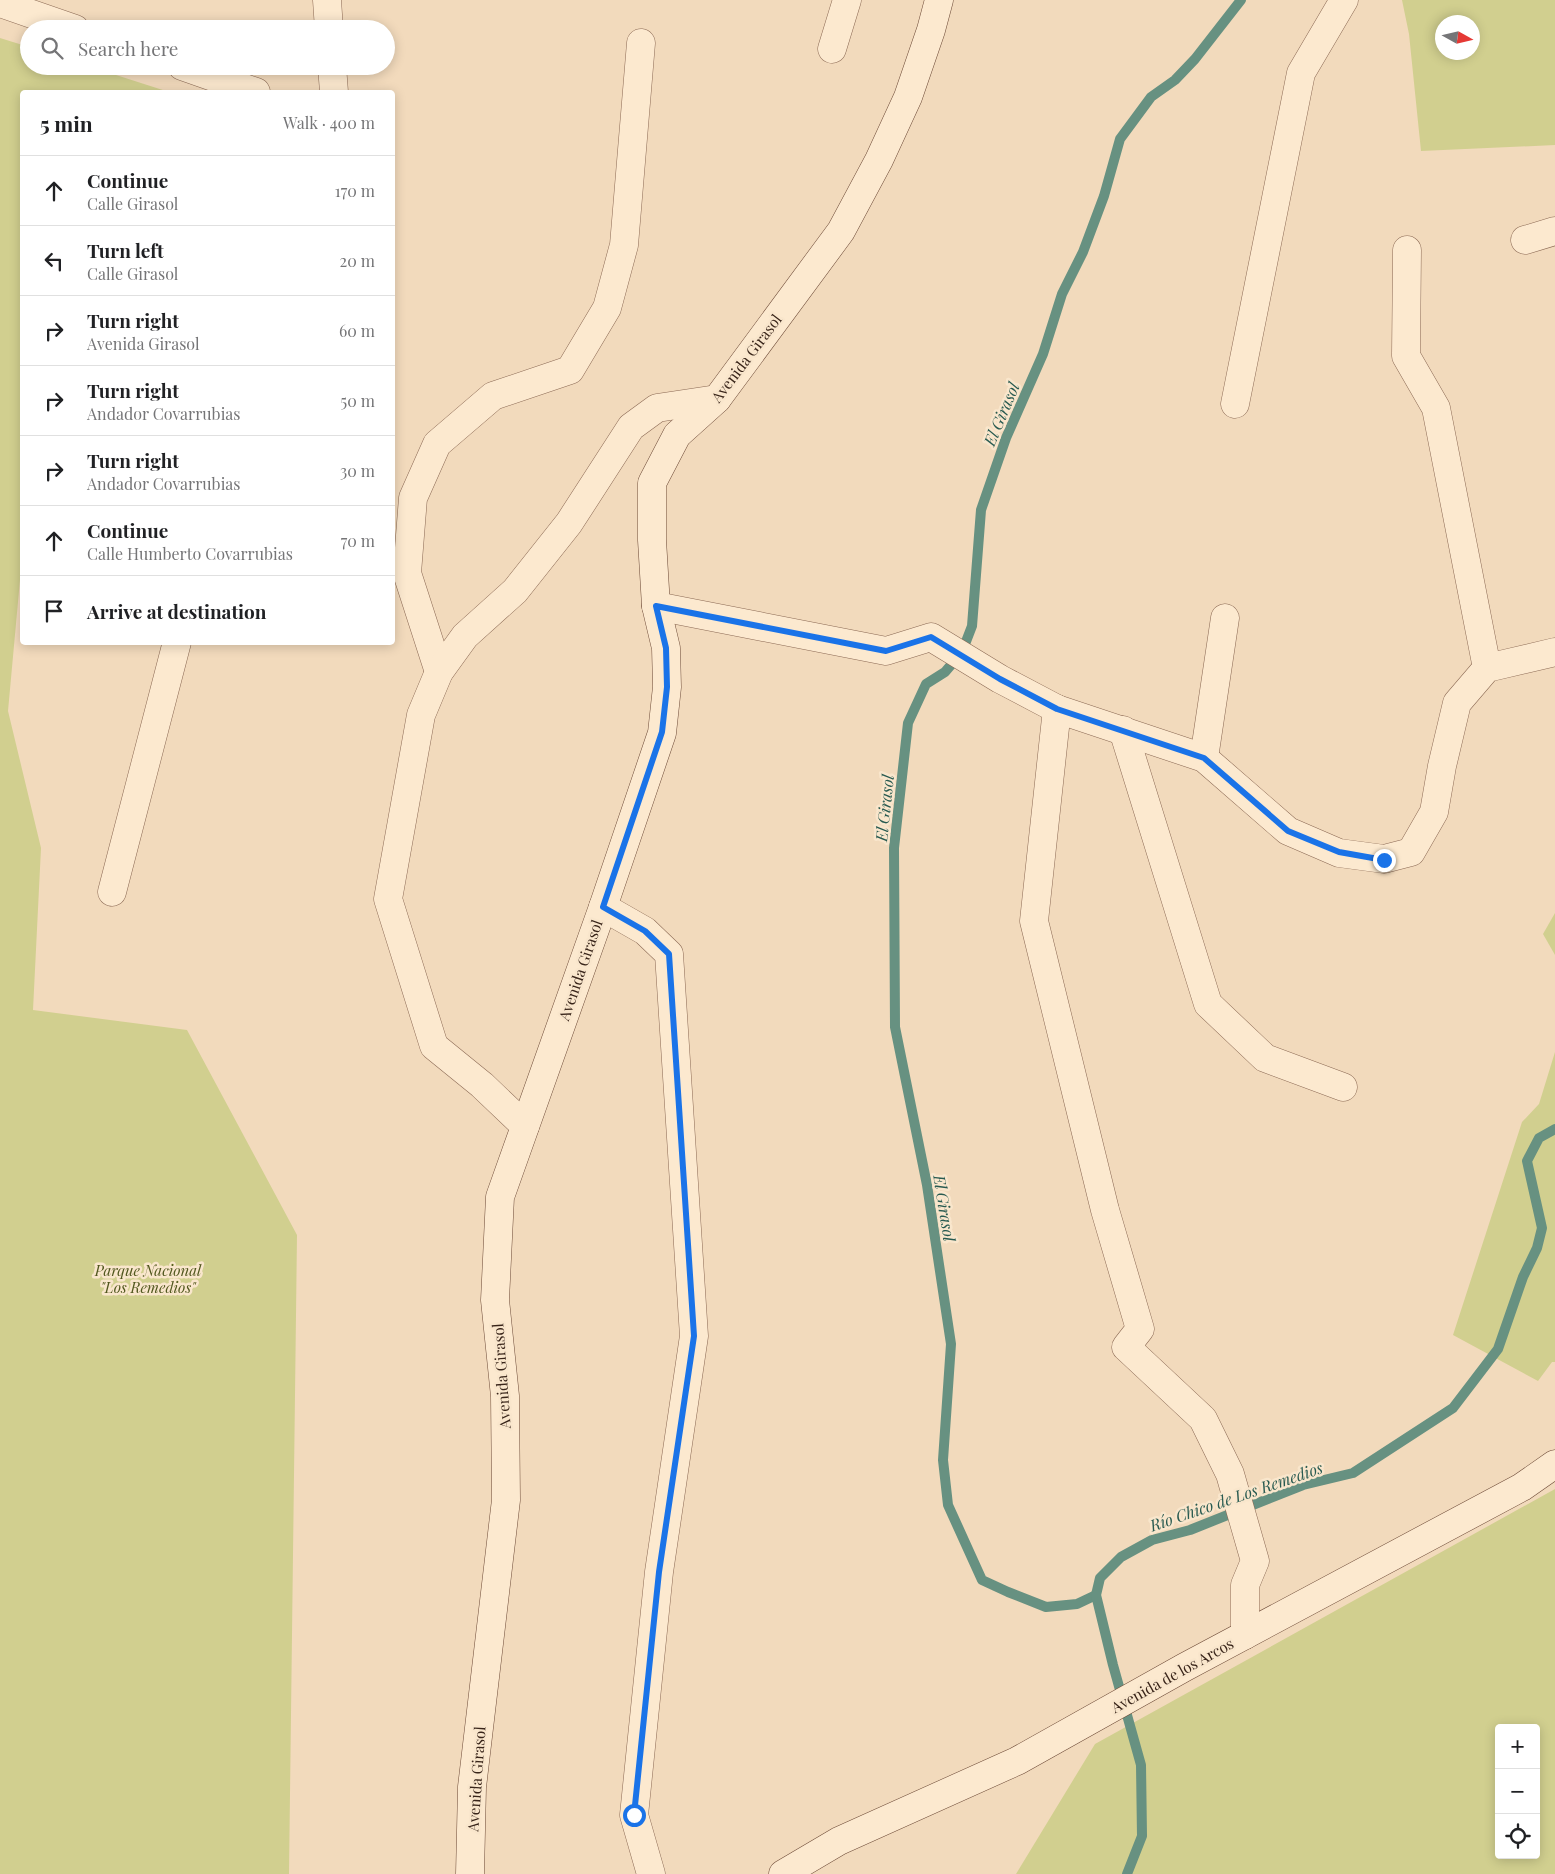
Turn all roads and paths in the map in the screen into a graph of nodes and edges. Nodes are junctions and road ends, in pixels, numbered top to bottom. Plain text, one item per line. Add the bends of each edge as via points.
1 (327, 0) edge
2 (847, 0) edge
3 (939, 0) edge
4 (1344, 0) edge
5 (0, 2) edge
6 (50, 20) edge
7 (328, 20) edge
8 (641, 43) dead end
9 (832, 49) dead end
10 (208, 75) edge
11 (333, 75) edge
12 (250, 90) edge
13 (334, 90) edge
14 (1555, 232) edge
15 (1525, 240) dead end
16 (1407, 250) dead end
17 (717, 399) junction
18 (1235, 404) dead end
19 (656, 606) junction
20 (1225, 618) dead end
21 (176, 645) edge
22 (1555, 652) edge
23 (1487, 668) junction
24 (439, 672) junction
25 (1057, 709) junction
26 (1124, 730) junction
27 (1204, 758) junction
28 (112, 892) dead end
29 (603, 907) junction
30 (1343, 1087) dead end
31 (526, 1126) junction
32 (1555, 1464) edge
33 (1244, 1635) junction
34 (470, 1874) edge
35 (650, 1874) edge
36 (784, 1874) edge

1 - 7 street
2 - 9 street
3 - 17 street, Avenida Girasol via 908,97 841,231
4 - 18 street via 1301,73
5 - 6 street
8 - 24 street via 624,245 607,308 570,370 493,396 437,444 413,498 407,573
10 - 12 street
11 - 13 street
14 - 15 street
16 - 23 street via 1406,356 1436,408
17 - 19 street, Avenida Girasol via 677,435 652,483
17 - 24 street via 657,408 631,427 570,523 515,591 465,636
19 - 25 street via 886,651 931,637
19 - 29 street, Avenida Girasol via 666,648 667,687 662,732
20 - 27 street
21 - 28 street
22 - 23 street
23 - 27 street via 1458,703 1434,812 1411,852 1384,860 1339,852 1288,831
24 - 31 street via 421,715 388,899 434,1046
25 - 26 street
25 - 33 street via 1034,921 1105,1210 1140,1328 1126,1347 1203,1420 1230,1474 1256,1561 1245,1585
26 - 27 street
26 - 30 street via 1208,1004 1265,1058
29 - 31 street, Avenida Girasol
29 - 35 street via 645,931 669,954 694,1336 659,1572 634,1815
31 - 34 street, Avenida Girasol via 500,1197 495,1300 506,1396 506,1500 472,1786
32 - 33 street, Avenida de los Arcos via 1522,1487
33 - 36 street, Avenida de los Arcos via 1018,1761 839,1841

